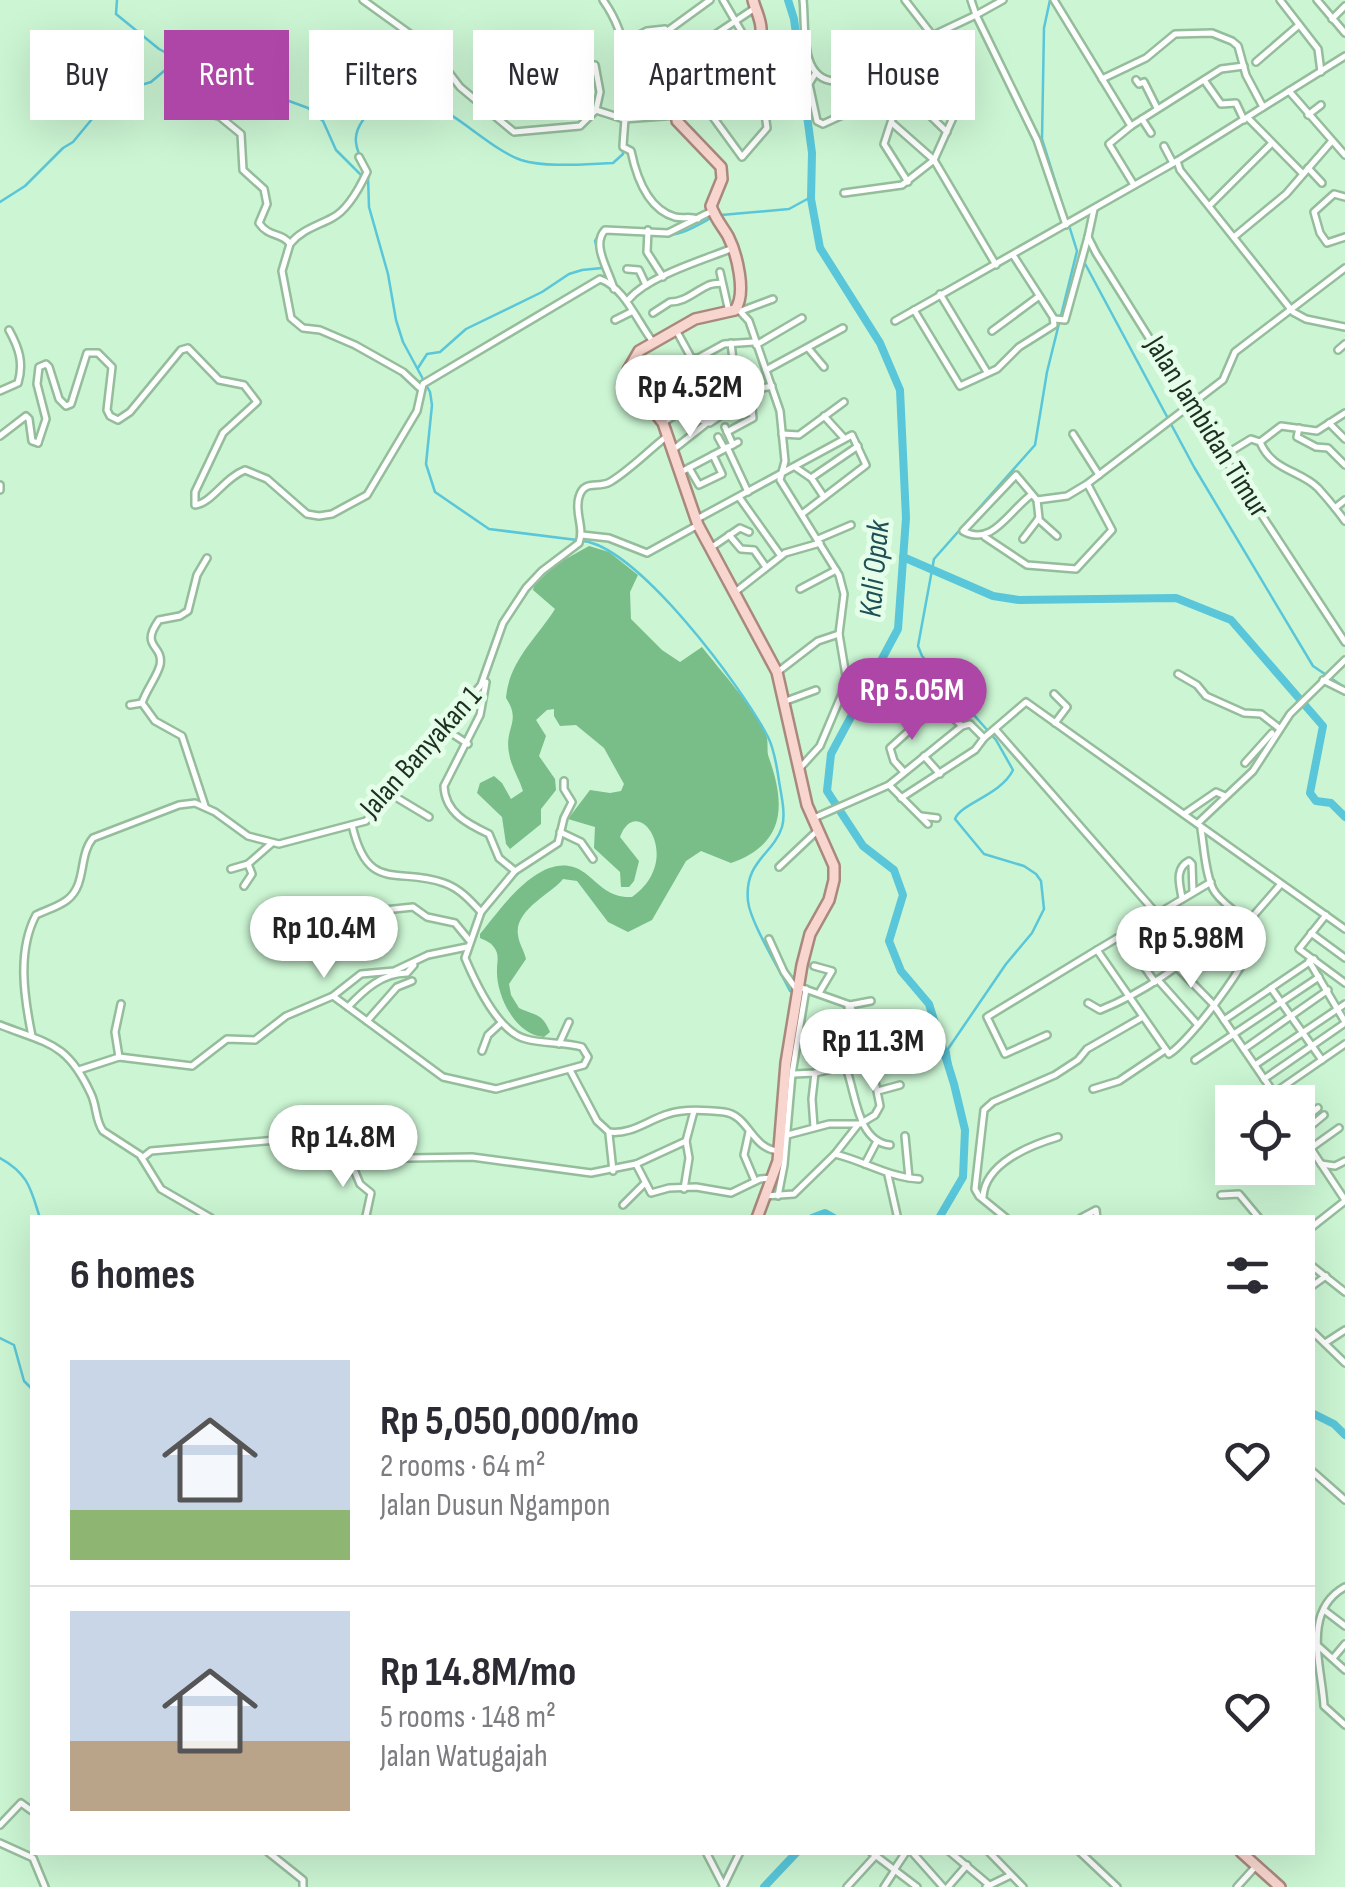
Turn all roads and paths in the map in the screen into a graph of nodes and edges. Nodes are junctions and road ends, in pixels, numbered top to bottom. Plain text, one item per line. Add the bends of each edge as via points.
1 (363, 0) edge
2 (602, 0) edge
3 (710, 0) edge
4 (723, 0) edge
5 (803, 0) edge
6 (905, 0) edge
7 (970, 0) edge
8 (1003, 0) edge
9 (1054, 0) edge
10 (1280, 0) edge
11 (1317, 0) edge
12 (754, 4) edge
13 (1345, 6) edge
14 (976, 16) junction
15 (1332, 19) junction
16 (736, 21) junction
17 (1299, 25) junction
18 (668, 29) joint
19 (621, 30) edge
20 (661, 30) edge
21 (724, 30) edge
22 (740, 30) edge
23 (761, 30) edge
24 (927, 30) edge
25 (940, 30) edge
26 (1345, 33) edge
27 (1345, 56) edge
28 (1256, 62) dead end
29 (594, 65) dead end
30 (1244, 66) junction
31 (1320, 72) junction
32 (815, 74) junction
33 (831, 79) edge
34 (1102, 79) junction
35 (1136, 80) dead end
36 (1204, 80) junction
37 (1290, 91) junction
38 (1321, 105) dead end
39 (1263, 107) junction
40 (1157, 108) junction
41 (596, 110) junction
42 (1308, 115) junction
43 (614, 116) edge
44 (1142, 119) junction
45 (1246, 119) junction
46 (224, 120) edge
47 (624, 120) edge
48 (678, 120) edge
49 (715, 120) edge
50 (766, 120) edge
51 (831, 120) edge
52 (893, 120) edge
53 (935, 120) edge
54 (952, 120) edge
55 (892, 123) junction
56 (1131, 126) junction
57 (947, 132) junction
58 (1152, 133) dead end
59 (1331, 142) junction
60 (1271, 144) junction
61 (1164, 146) dead end
62 (1345, 154) edge
63 (358, 157) dead end
64 (934, 160) junction
65 (1175, 162) junction
66 (1305, 171) junction
67 (908, 182) junction
68 (1322, 183) dead end
69 (1134, 185) junction
70 (844, 192) dead end
71 (1345, 196) edge
72 (1095, 206) junction
73 (1210, 206) junction
74 (712, 212) junction
75 (698, 219) junction
76 (1068, 223) junction
77 (647, 233) junction
78 (1088, 236) junction
79 (1234, 237) junction
80 (1345, 237) edge
81 (290, 244) junction
82 (732, 248) junction
83 (1013, 256) junction
84 (996, 265) junction
85 (1345, 268) edge
86 (628, 269) dead end
87 (720, 272) dead end
88 (663, 276) junction
89 (722, 283) junction
90 (646, 284) junction
91 (615, 291) junction
92 (940, 294) junction
93 (1038, 297) junction
94 (773, 299) dead end
95 (628, 300) junction
96 (736, 310) junction
97 (914, 310) junction
98 (1291, 310) junction
99 (631, 312) junction
100 (653, 312) dead end
101 (802, 318) dead end
102 (1059, 319) junction
103 (615, 320) dead end
104 (895, 322) dead end
105 (1345, 327) edge
106 (843, 328) dead end
107 (9, 330) dead end
108 (676, 330) junction
109 (992, 330) dead end
110 (652, 342) junction
111 (731, 343) junction
112 (755, 344) junction
113 (1345, 344) edge
114 (808, 348) junction
115 (1338, 350) dead end
116 (694, 359) junction
117 (733, 360) dead end
118 (684, 366) dead end
119 (824, 367) dead end
120 (766, 370) junction
121 (987, 372) junction
122 (424, 385) junction
123 (772, 386) junction
124 (712, 388) junction
125 (0, 391) edge
126 (750, 391) junction
127 (844, 402) dead end
128 (1191, 404) junction
129 (686, 408) junction
130 (726, 412) dead end
131 (1344, 414) edge
132 (824, 416) junction
133 (707, 423) junction
134 (1330, 423) junction
135 (663, 424) junction
136 (1300, 428) junction
137 (782, 434) junction
138 (1073, 434) dead end
139 (668, 435) junction
140 (0, 436) edge
141 (718, 437) dead end
142 (844, 438) junction
143 (1345, 439) edge
144 (1260, 442) junction
145 (730, 446) junction
146 (858, 446) junction
147 (673, 450) junction
148 (713, 454) junction
149 (1223, 456) junction
150 (1345, 464) edge
151 (796, 466) junction
152 (685, 470) junction
153 (1099, 475) junction
154 (779, 476) junction
155 (811, 478) junction
156 (1087, 484) junction
157 (748, 492) junction
158 (1030, 494) junction
159 (739, 497) junction
160 (824, 498) junction
161 (1037, 500) junction
162 (1345, 500) edge
163 (1335, 508) junction
164 (802, 514) junction
165 (1038, 519) junction
166 (1345, 520) edge
167 (697, 522) junction
168 (850, 524) dead end
169 (749, 532) dead end
170 (582, 535) junction
171 (728, 535) junction
172 (1056, 536) dead end
173 (984, 537) junction
174 (1023, 539) dead end
175 (819, 541) junction
176 (709, 548) junction
177 (781, 556) junction
178 (208, 558) dead end
179 (766, 568) junction
180 (836, 570) junction
181 (800, 589) dead end
182 (734, 594) junction
183 (839, 634) junction
184 (1345, 642) edge
185 (1345, 660) edge
186 (777, 672) junction
187 (1178, 674) dead end
188 (1326, 677) junction
189 (486, 679) junction
190 (816, 690) dead end
191 (1345, 691) edge
192 (1054, 694) dead end
193 (786, 701) junction
194 (142, 702) junction
195 (130, 705) dead end
196 (1055, 723) junction
197 (962, 726) junction
198 (1278, 727) junction
199 (444, 729) junction
200 (990, 733) junction
201 (468, 744) junction
202 (924, 756) junction
203 (1245, 763) dead end
204 (800, 768) junction
205 (904, 772) junction
206 (940, 774) junction
207 (564, 781) dead end
208 (889, 785) junction
209 (389, 793) junction
210 (1225, 796) junction
211 (901, 798) junction
212 (205, 806) junction
213 (1184, 814) junction
214 (918, 816) junction
215 (429, 818) dead end
216 (938, 818) dead end
217 (811, 819) junction
218 (928, 824) dead end
219 (352, 825) junction
220 (1199, 825) junction
221 (560, 832) junction
222 (816, 832) junction
223 (272, 843) junction
224 (593, 859) dead end
225 (248, 864) junction
226 (779, 867) dead end
227 (231, 869) dead end
228 (515, 871) junction
229 (1210, 882) junction
230 (1281, 884) junction
231 (244, 886) dead end
232 (1193, 892) junction
233 (1182, 898) junction
234 (375, 911) dead end
235 (482, 912) junction
236 (1156, 913) junction
237 (1326, 915) junction
238 (1140, 923) junction
239 (1248, 923) junction
240 (1345, 929) edge
241 (1310, 933) junction
242 (769, 939) dead end
243 (468, 944) junction
244 (1097, 950) junction
245 (1345, 958) edge
246 (1311, 960) junction
247 (414, 964) junction
248 (814, 966) dead end
249 (1176, 967) junction
250 (1239, 967) junction
251 (1145, 968) dead end
252 (1318, 977) junction
253 (412, 981) dead end
254 (1157, 981) junction
255 (1345, 983) edge
256 (1271, 988) junction
257 (1328, 990) junction
258 (799, 991) junction
259 (819, 993) junction
260 (332, 996) junction
261 (1128, 998) junction
262 (870, 1001) dead end
263 (1282, 1002) junction
264 (1088, 1003) dead end
265 (121, 1004) dead end
266 (1213, 1004) junction
267 (848, 1005) junction
268 (1342, 1006) edge
269 (348, 1008) junction
270 (1290, 1016) junction
271 (1141, 1018) junction
272 (1224, 1020) junction
273 (367, 1021) junction
274 (569, 1022) dead end
275 (1345, 1022) edge
276 (500, 1024) junction
277 (1198, 1024) junction
278 (0, 1025) edge
279 (1302, 1033) junction
280 (1047, 1035) dead end
281 (1234, 1035) junction
282 (32, 1036) junction
283 (558, 1044) junction
284 (1345, 1044) edge
285 (1312, 1046) junction
286 (1244, 1049) junction
287 (1165, 1050) junction
288 (482, 1051) dead end
289 (119, 1057) junction
290 (1195, 1060) dead end
291 (1322, 1060) junction
292 (1255, 1066) junction
293 (79, 1070) junction
294 (570, 1070) junction
295 (815, 1073) junction
296 (789, 1074) junction
297 (848, 1074) dead end
298 (1264, 1079) junction
299 (900, 1085) dead end
300 (1268, 1085) edge
301 (1286, 1085) edge
302 (1094, 1089) dead end
303 (878, 1090) junction
304 (1318, 1108) dead end
305 (694, 1111) junction
306 (1315, 1111) edge
307 (1324, 1115) dead end
308 (1315, 1120) edge
309 (861, 1124) junction
310 (814, 1127) junction
311 (1339, 1128) dead end
312 (609, 1132) junction
313 (749, 1132) junction
314 (905, 1136) dead end
315 (1058, 1136) dead end
316 (783, 1137) junction
317 (686, 1140) junction
318 (878, 1141) junction
319 (1315, 1142) edge
320 (890, 1145) dead end
321 (779, 1151) junction
322 (834, 1154) junction
323 (1315, 1155) edge
324 (142, 1158) junction
325 (350, 1160) junction
326 (1345, 1161) edge
327 (636, 1164) junction
328 (865, 1164) junction
329 (1321, 1164) junction
330 (613, 1171) junction
331 (888, 1175) junction
332 (773, 1178) junction
333 (909, 1178) junction
334 (919, 1179) dead end
335 (755, 1180) junction
336 (644, 1184) junction
337 (684, 1188) junction
338 (1221, 1195) dead end
339 (765, 1196) junction
340 (778, 1196) junction
341 (982, 1198) junction
342 (1345, 1200) edge
343 (623, 1205) dead end
344 (206, 1215) edge
345 (366, 1215) edge
346 (758, 1215) edge
347 (896, 1215) edge
348 (1002, 1215) edge
349 (1256, 1215) edge
350 (1315, 1225) edge
351 (1315, 1268) edge
352 (1326, 1276) junction
353 (1315, 1284) edge
354 (1345, 1292) edge
355 (1345, 1330) edge
356 (1315, 1334) edge
357 (1325, 1343) junction
358 (1345, 1363) edge
359 (1315, 1474) edge
360 (1345, 1500) edge
361 (1345, 1586) edge
362 (1324, 1610) junction
363 (1345, 1626) edge
364 (1315, 1643) junction
365 (1345, 1644) edge
366 (1333, 1658) junction
367 (1345, 1670) edge
368 (1344, 1722) edge
369 (30, 1810) edge
370 (0, 1825) edge
371 (0, 1844) edge
372 (272, 1855) edge
373 (708, 1855) edge
374 (738, 1855) edge
375 (874, 1855) edge
376 (876, 1855) edge
377 (907, 1855) edge
378 (912, 1855) edge
379 (954, 1855) edge
380 (992, 1855) edge
381 (1083, 1855) edge
382 (1243, 1855) edge
383 (967, 1865) junction
384 (1256, 1866) junction
385 (895, 1870) junction
386 (1011, 1875) junction
387 (724, 1886) edge
388 (987, 1886) edge
389 (46, 1887) edge
390 (303, 1887) edge
391 (847, 1887) edge
392 (884, 1887) edge
393 (917, 1887) edge
394 (948, 1887) edge
395 (1023, 1887) edge
396 (1117, 1887) edge
397 (1237, 1887) edge
398 (1280, 1887) edge

1 - 41 street via 431,48 460,86 514,132 580,126
2 - 19 street
3 - 18 street
4 - 16 street
5 - 32 street
6 - 24 street
7 - 14 street
8 - 14 street
9 - 34 street
10 - 17 street
11 - 15 street
12 - 16 street
12 - 23 main road
13 - 15 street
14 - 25 street
14 - 76 street via 1037,140
15 - 26 street
16 - 21 street
16 - 22 street
17 - 28 street
17 - 31 street via 1318,49
18 - 20 street
27 - 31 street
29 - 41 street
30 - 34 street via 1232,41 1184,32
30 - 36 street
30 - 39 street
31 - 37 street
32 - 33 street
32 - 51 street via 810,84 818,121
34 - 56 street
35 - 40 street via 1144,82
36 - 40 street
36 - 45 street via 1222,104 1236,103
37 - 39 street
37 - 42 street
38 - 42 street
39 - 45 street
40 - 44 street
41 - 43 street
42 - 59 street
44 - 56 street
44 - 58 street
45 - 60 street
45 - 65 street
46 - 81 street via 240,134 243,170 262,186 267,204 259,223
47 - 75 street via 623,148 631,151 653,202 677,218
48 - 74 main road via 721,167
49 - 50 street via 742,157 767,128
52 - 55 street
53 - 57 street
54 - 57 street
55 - 64 street
55 - 67 street via 884,144
56 - 69 street via 1109,144
57 - 64 street
59 - 62 street
59 - 66 street
60 - 66 street
60 - 73 street
61 - 65 street
63 - 81 street via 367,172 344,208
64 - 67 street
64 - 84 street
65 - 69 street
65 - 73 street
66 - 68 street
66 - 79 street
67 - 70 street
69 - 72 street
71 - 80 street via 1334,194 1314,212 1327,243
72 - 76 street
72 - 78 street
73 - 79 street
74 - 75 street
74 - 82 main road
75 - 77 street via 674,232
76 - 83 street
77 - 88 street via 648,252
77 - 91 street via 610,230 598,238
78 - 102 street
78 - 128 street, Jalan Jambidan Timur
79 - 98 street
81 - 122 street via 282,270 291,318
82 - 88 street
82 - 96 main road via 741,296
83 - 84 street
83 - 93 street
84 - 92 street
85 - 98 street
86 - 90 street via 639,270
87 - 89 street
88 - 90 street
89 - 96 street
89 - 100 street
90 - 95 street
91 - 95 street
91 - 122 street via 600,279
92 - 97 street
92 - 121 street
93 - 102 street
93 - 109 street
94 - 96 street
95 - 99 street
96 - 108 main road via 702,316
96 - 112 street via 749,321
97 - 104 street
97 - 121 street via 960,386
98 - 105 street
98 - 128 street via 1236,352 1225,378
99 - 103 street
99 - 110 street
101 - 112 street
102 - 121 street
106 - 114 street
107 - 125 street via 21,356 20,378
108 - 110 main road
108 - 116 street
110 - 135 main road via 632,359 629,379
111 - 112 street
111 - 116 street
111 - 117 street
112 - 120 street
113 - 115 street
114 - 119 street
114 - 120 street
116 - 118 street
116 - 124 street
120 - 123 street
122 - 140 street via 417,412 367,495 324,516 307,514 267,479 245,470 195,505 223,433 257,402 244,385 218,380 188,348 118,420 108,413 112,366 98,353 87,353 66,406 49,367 42,365 38,384 46,419 38,443 32,442 26,416
123 - 126 street
123 - 137 street
124 - 126 street via 722,386 728,395
124 - 129 street
126 - 145 street via 753,418 726,430
127 - 132 street
128 - 149 street, Jalan Jambidan Timur
128 - 153 street
129 - 133 street
129 - 135 street
130 - 133 street
131 - 134 street
132 - 137 street via 799,436
132 - 142 street
133 - 147 street
134 - 136 street via 1317,431
134 - 143 street
135 - 139 main road
136 - 144 street via 1281,426
136 - 150 street via 1296,436 1326,447
137 - 154 street
138 - 153 street
139 - 147 main road
139 - 170 street via 609,483 585,486 577,503
141 - 145 street
142 - 146 street via 852,434
142 - 151 street
144 - 149 street via 1251,439
144 - 163 street
145 - 148 street
145 - 157 street
146 - 155 street
146 - 160 street via 866,465
147 - 152 main road
148 - 152 street
148 - 152 street via 722,474 707,483 699,485
149 - 184 street, Jalan Jambidan Timur
151 - 154 street
151 - 155 street
152 - 167 main road
153 - 156 street
154 - 157 street
154 - 164 street
155 - 160 street
156 - 161 street via 1065,497
156 - 173 street via 1112,530 1076,569 1026,566
157 - 159 street
158 - 161 street
158 - 173 street
158 - 173 street via 1016,474 963,531
159 - 167 street
159 - 177 street
160 - 164 street
161 - 165 street
162 - 163 street
163 - 166 street
164 - 175 street
165 - 172 street
165 - 174 street
167 - 170 street via 647,552
167 - 176 main road
168 - 175 street
169 - 171 street via 740,528
170 - 189 street, Jalan Banyakan 1 via 516,603 498,634
171 - 176 street
171 - 179 street via 741,549 754,550
175 - 177 street
175 - 180 street
176 - 182 main road
177 - 179 street
178 - 194 street via 196,575 188,610 158,620 150,633 160,665
179 - 182 street
180 - 181 street
180 - 183 street via 844,594
182 - 186 main road
183 - 186 street
183 - 204 street via 846,682 820,746
185 - 188 street
186 - 193 main road
187 - 198 street via 1206,696 1261,714
188 - 191 street
188 - 198 street
189 - 199 street, Jalan Banyakan 1
189 - 201 street via 485,703
190 - 193 street
192 - 196 street via 1067,706
193 - 204 main road
194 - 195 street
194 - 212 street via 155,721 182,736
196 - 200 street via 1026,702
196 - 213 street
197 - 200 street
197 - 202 street
197 - 205 street via 944,710 908,730 890,748
198 - 203 street
198 - 210 street via 1260,763
199 - 201 street
199 - 209 street, Jalan Banyakan 1
200 - 206 street
200 - 236 street
201 - 228 street via 444,786 445,798 466,824 489,834 499,858
202 - 205 street
202 - 206 street
204 - 217 main road
205 - 208 street
206 - 211 street
207 - 221 street via 572,802
208 - 211 street
208 - 217 street
209 - 215 street
209 - 219 street, Jalan Banyakan 1 via 370,818
210 - 213 street via 1216,792
210 - 220 street
211 - 214 street
212 - 223 street via 243,833
212 - 282 street via 179,805 89,842 76,890 36,915 24,948
213 - 220 street
214 - 216 street
214 - 218 street
217 - 222 main road
219 - 223 street, Jalan Banyakan 1
219 - 235 street via 358,849 385,874 444,883
220 - 229 street
220 - 230 street
221 - 224 street via 582,842
221 - 228 street via 556,845
222 - 226 street
222 - 258 main road via 832,858 834,880 807,941
223 - 225 street
225 - 227 street
225 - 231 street via 252,874
228 - 235 street
229 - 232 street
229 - 239 street
230 - 237 street
230 - 239 street
232 - 233 street
232 - 233 street via 1189,861 1179,875
233 - 236 street
234 - 243 street via 413,907 455,922
235 - 243 street
236 - 238 street
237 - 240 street
237 - 241 street
238 - 244 street
238 - 249 street
239 - 250 street via 1252,945
241 - 245 street
241 - 246 street via 1299,949
242 - 258 street
243 - 247 street
243 - 276 street via 466,962
244 - 261 street
244 - 280 street via 987,1017 1005,1054
246 - 252 street
246 - 255 street
246 - 256 street
247 - 260 street via 361,974
247 - 269 street via 407,973 370,984
248 - 259 street via 832,971
249 - 250 street via 1218,932
249 - 254 street
249 - 266 street
250 - 266 street
251 - 254 street
252 - 257 street
252 - 263 street
253 - 273 street via 389,994
254 - 261 street
254 - 277 street
256 - 263 street
256 - 272 street
257 - 268 street
257 - 270 street
258 - 259 street
258 - 296 main road
259 - 267 street
260 - 269 street
260 - 289 street via 286,1016 255,1040 227,1039 192,1066
261 - 264 street via 1100,1010
261 - 271 street
262 - 267 street
263 - 270 street
263 - 281 street
265 - 289 street
266 - 272 street
266 - 277 street
267 - 295 street via 854,1063
267 - 303 street via 866,1040
268 - 275 street
268 - 279 street
269 - 273 street
270 - 279 street
270 - 286 street
271 - 287 street
271 - 341 street via 1055,1076 987,1106 975,1186
272 - 281 street
273 - 294 street via 443,1077 496,1089
274 - 283 street
275 - 285 street
276 - 283 street via 512,1035
276 - 288 street
277 - 287 street via 1178,1048
278 - 282 street
279 - 285 street
279 - 292 street
281 - 286 street
281 - 290 street
282 - 293 street via 54,1045
283 - 294 street via 587,1053 584,1065
284 - 291 street
285 - 291 street
285 - 298 street
286 - 292 street
287 - 302 street via 1119,1081
289 - 293 street
291 - 301 street
292 - 298 street
293 - 324 street via 100,1128
294 - 312 street
295 - 296 street
295 - 310 street
296 - 316 main road
297 - 309 street
298 - 300 street
299 - 303 street
303 - 309 street via 880,1106
304 - 306 street
305 - 312 street
305 - 313 street via 733,1114
305 - 317 street
307 - 308 street
309 - 310 street
309 - 318 street
309 - 322 street
310 - 316 street
311 - 319 street
312 - 330 street
313 - 321 street via 766,1149
313 - 335 street via 744,1155
314 - 333 street
315 - 341 street via 1007,1160
316 - 321 main road
316 - 340 street
317 - 327 street
317 - 337 street
318 - 320 street
318 - 328 street
321 - 332 main road
322 - 328 street
322 - 340 street via 794,1194
323 - 329 street
324 - 325 street via 151,1151 276,1140 321,1160
324 - 344 street via 160,1189
325 - 330 street via 377,1154 472,1157 567,1172
325 - 345 street via 371,1193
326 - 329 street
327 - 330 street
327 - 336 street
328 - 331 street
329 - 342 street
331 - 333 street
331 - 347 street
332 - 335 street
332 - 339 main road
333 - 334 street
335 - 337 street via 730,1193
336 - 337 street via 651,1193
336 - 343 street
338 - 349 street via 1239,1194
339 - 340 street
339 - 346 main road
341 - 348 street
342 - 350 street
351 - 352 street
352 - 353 street
352 - 354 street
355 - 357 street
356 - 357 street
357 - 358 street
359 - 360 street
361 - 362 street
362 - 363 street
362 - 364 street
364 - 366 street
364 - 368 street via 1324,1706
365 - 366 street
366 - 367 street
369 - 370 street via 21,1803
371 - 389 street via 34,1858
372 - 390 street via 304,1880
373 - 387 street
374 - 387 street
375 - 391 street
376 - 385 street
377 - 385 street
378 - 394 street
379 - 383 street
380 - 386 street
381 - 396 street
382 - 384 main road
383 - 388 street
383 - 394 street
384 - 397 street
384 - 398 main road
385 - 392 street
385 - 393 street
386 - 388 street
386 - 395 street

